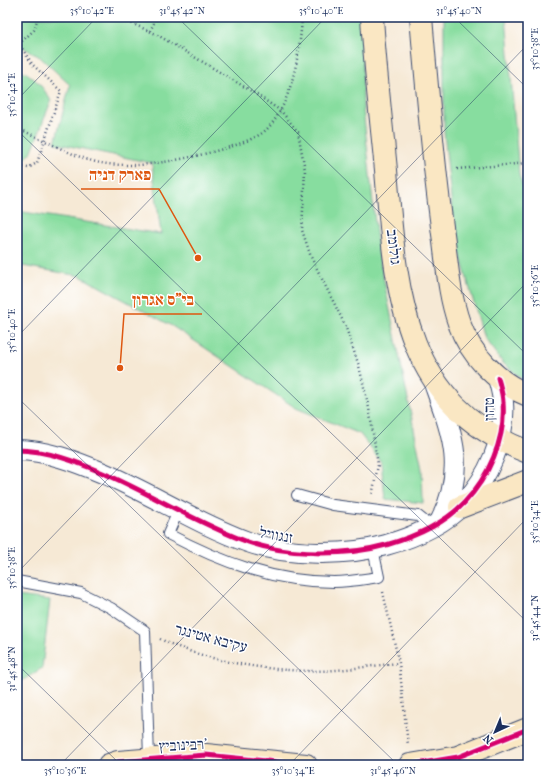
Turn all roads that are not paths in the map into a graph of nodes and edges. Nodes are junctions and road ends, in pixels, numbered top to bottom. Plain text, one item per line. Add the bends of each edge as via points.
1 (372, 17) edge
2 (421, 17) edge
3 (498, 378) junction
4 (434, 382) junction
5 (528, 395) edge
6 (500, 440) junction
7 (17, 450) edge
8 (528, 452) edge
9 (528, 481) edge
10 (297, 495) dead end
11 (460, 508) junction
12 (179, 509) junction
13 (434, 526) junction
14 (373, 549) junction
15 (17, 581) edge
16 (528, 729) edge
17 (149, 759) junction
18 (109, 765) edge
19 (306, 765) edge
20 (410, 765) edge

1 - 4 main road, גולומב via 398,286 413,340
2 - 3 main road via 434,171 452,301 474,350
3 - 5 main road, טהון
3 - 6 street, טהון via 503,402
4 - 6 main road, גולומב via 469,418
4 - 13 street via 451,429 456,464 450,500
6 - 8 main road, טהון
6 - 11 street, זנגוויל via 480,484
7 - 12 street, זנגוויל via 52,455 85,465
9 - 11 main road
10 - 13 lane via 333,505 418,516
11 - 13 street, זנגוויל
12 - 14 street, זנגוויל via 249,542 285,550 323,552
12 - 14 lane via 168,534 246,568 290,580 335,582 379,577
13 - 14 street, זנגוויל via 404,540
15 - 17 lane via 81,593 111,608 145,631
16 - 20 main road via 458,757
17 - 18 main road, רבינוביץ'
17 - 19 main road, רבינוביץ' via 206,755

